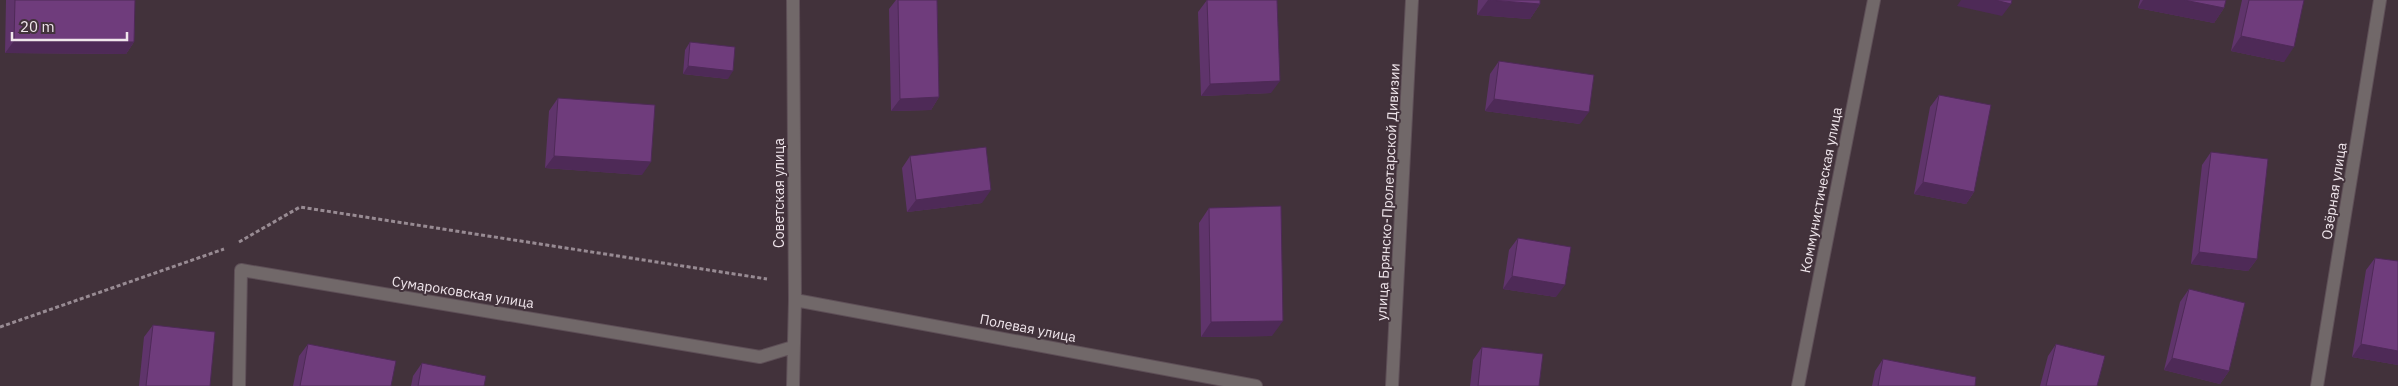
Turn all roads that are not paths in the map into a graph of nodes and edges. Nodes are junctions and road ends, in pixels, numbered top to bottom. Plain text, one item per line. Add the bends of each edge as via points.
1 (793, 0) edge
2 (1412, 0) edge
3 (1874, 0) edge
4 (2380, 0) edge
5 (796, 300) junction
6 (793, 347) junction
7 (239, 386) edge
8 (793, 386) edge
9 (1256, 386) edge
10 (1392, 386) edge
11 (1798, 386) edge
12 (2317, 386) edge

1 - 5 street, Советская улица
2 - 10 street, улица Брянско-Пролетарской Дивизии
3 - 11 street, Коммунистическая улица
4 - 12 street, Озёрная улица
5 - 6 street, Советская улица
5 - 9 street, Полевая улица
6 - 7 street, Сумароковская улица via 760,357 241,270
6 - 8 street, Советская улица

